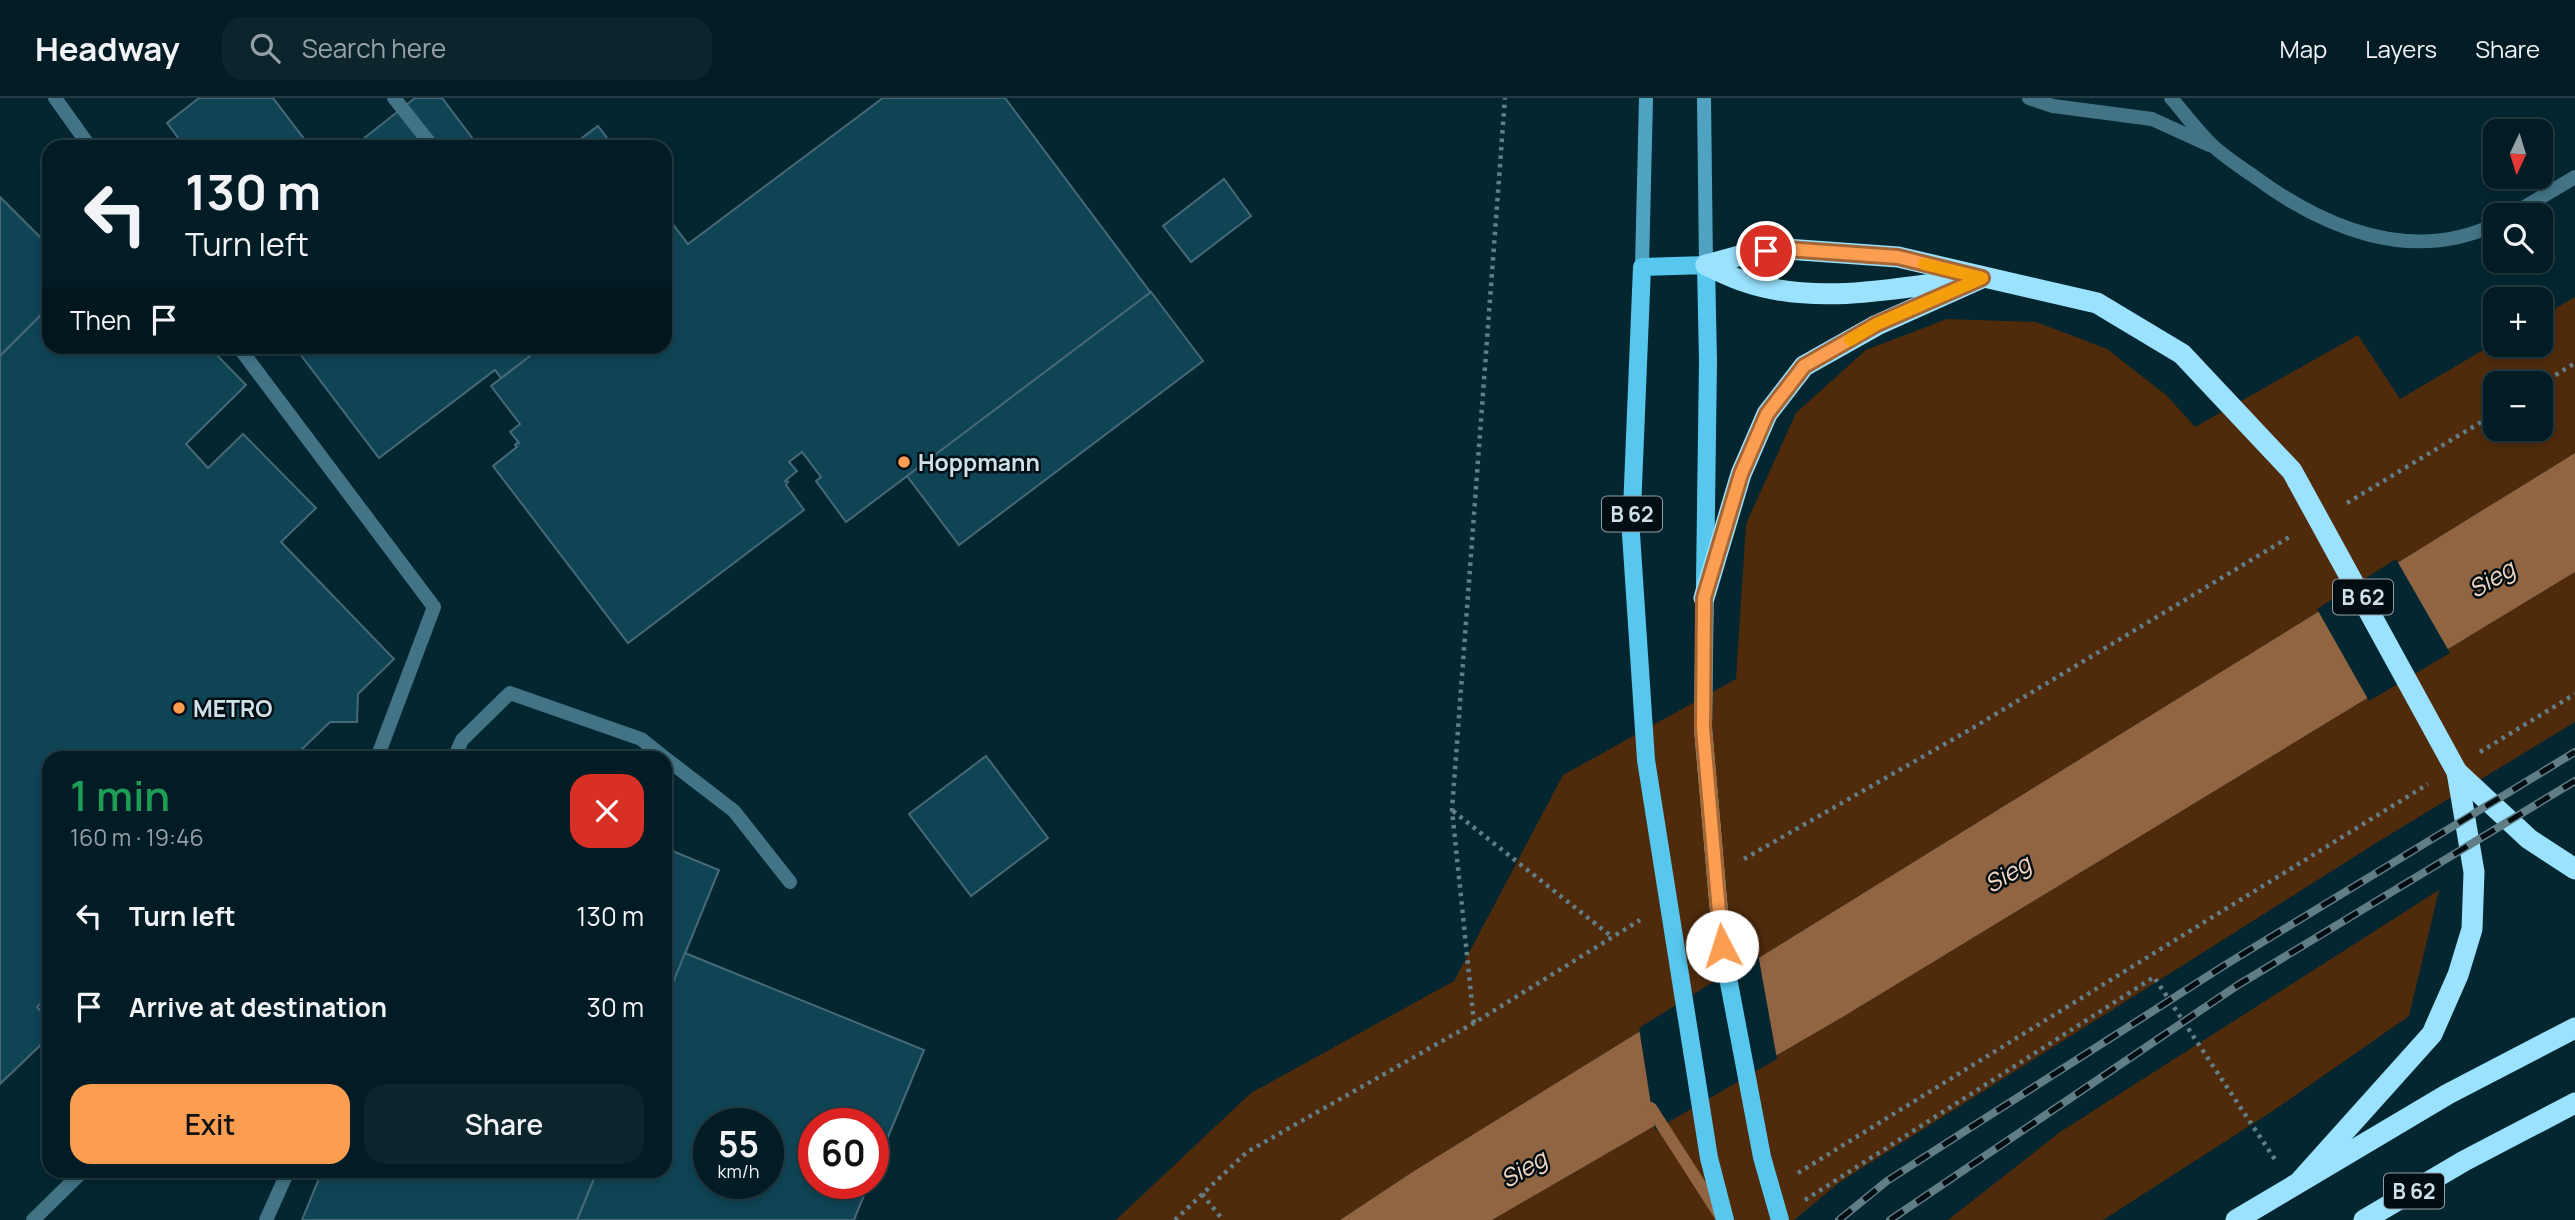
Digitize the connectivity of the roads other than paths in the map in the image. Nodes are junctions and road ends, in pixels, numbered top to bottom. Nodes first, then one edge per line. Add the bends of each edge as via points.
1 (55, 98) edge
2 (394, 98) edge
3 (1646, 98) edge
4 (1704, 98) edge
5 (2029, 98) edge
6 (2171, 98) edge
7 (85, 140) edge
8 (427, 140) edge
9 (2213, 147) junction
10 (2575, 177) edge
11 (2531, 203) edge
12 (2483, 228) edge
13 (1706, 265) junction
14 (1642, 267) junction
15 (1982, 278) junction
16 (244, 354) edge
17 (1704, 598) junction
18 (380, 751) edge
19 (457, 751) edge
20 (656, 751) edge
21 (672, 763) edge
22 (2463, 766) junction
23 (2575, 869) edge
24 (790, 882) dead end
25 (2575, 1028) edge
26 (2575, 1103) edge
27 (76, 1178) edge
28 (285, 1178) edge
29 (2301, 1180) junction
30 (33, 1220) edge
31 (267, 1220) edge
32 (1725, 1220) edge
33 (1780, 1220) edge
34 (2236, 1220) edge
35 (2364, 1220) edge

1 - 7 lane
2 - 8 lane
3 - 14 main road
4 - 13 main road
5 - 9 lane via 2053,106 2152,119
6 - 9 lane
9 - 12 lane via 2278,194 2347,230 2392,241 2444,240
10 - 11 lane
13 - 14 main road, B 62
13 - 15 highway, B 62 via 1786,249 1898,257
13 - 15 highway, B 62 via 1747,282 1798,293 1855,293
13 - 17 main road
14 - 32 main road, B 62 via 1631,534 1646,760 1709,1158
15 - 17 highway via 1877,324 1804,366 1767,414 1741,474
15 - 22 highway, B 62 via 2097,303 2182,354 2292,471
16 - 18 lane via 434,607
17 - 33 main road via 1703,728 1722,946 1762,1157
19 - 20 lane via 462,740 510,693 641,739
21 - 24 lane via 734,810
22 - 23 highway, B 62 via 2529,839
22 - 29 highway, B 62 via 2474,872 2472,929 2458,975 2432,1034
25 - 29 highway, B 62 via 2448,1094
26 - 35 highway, B 62
27 - 30 lane
28 - 31 lane
29 - 34 highway, B 62

